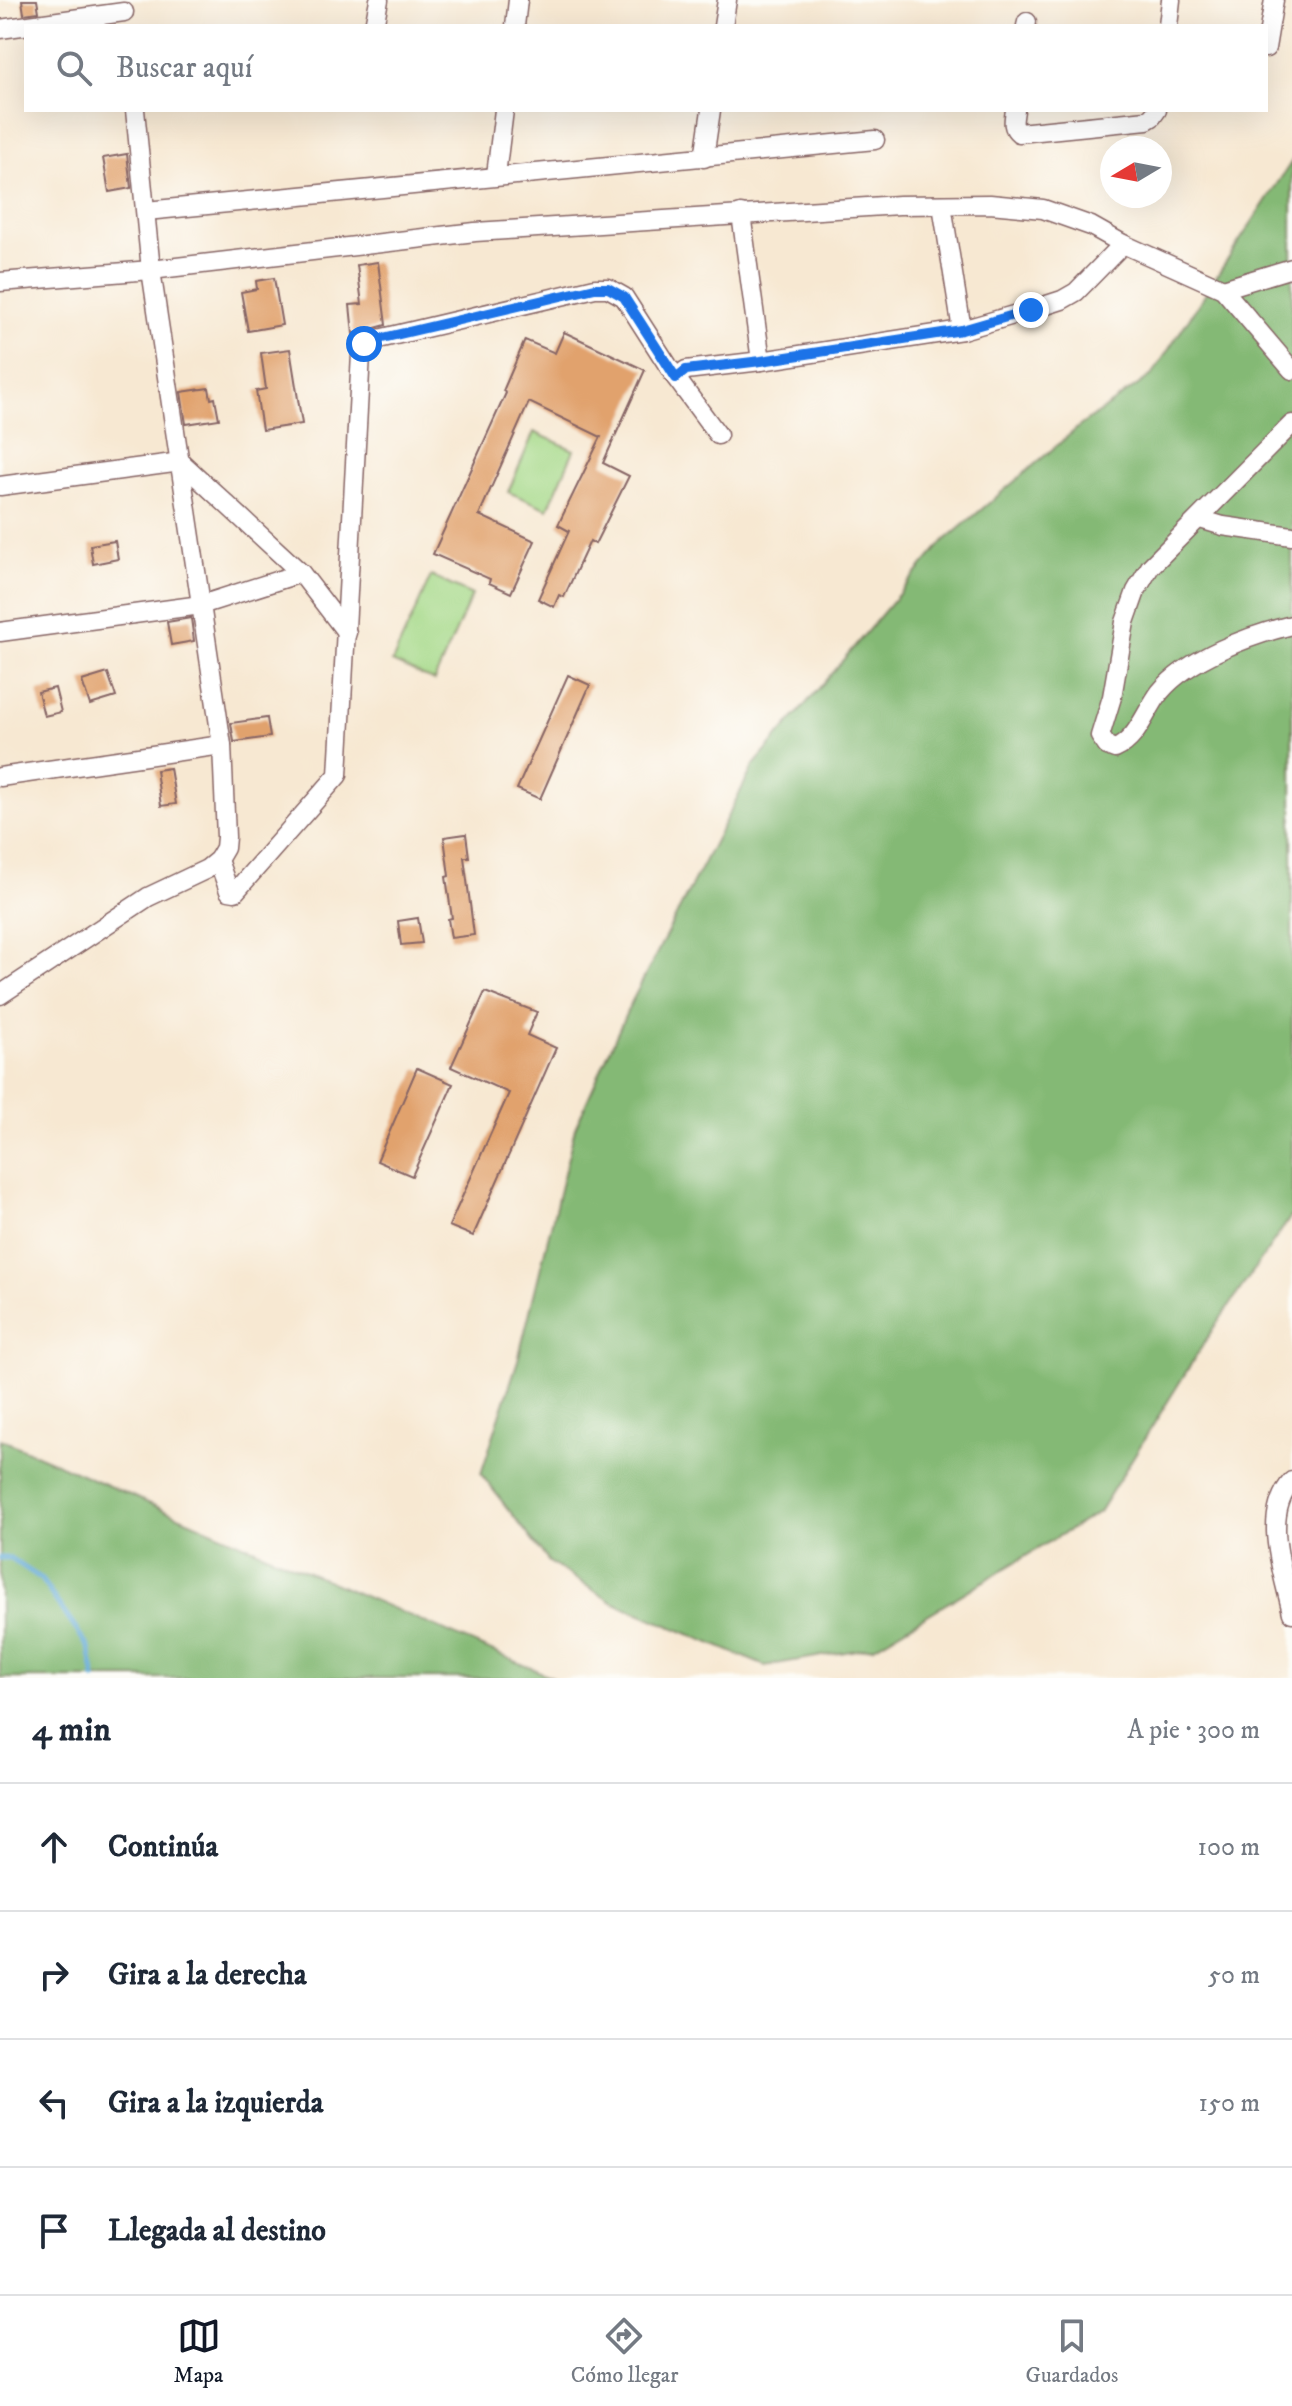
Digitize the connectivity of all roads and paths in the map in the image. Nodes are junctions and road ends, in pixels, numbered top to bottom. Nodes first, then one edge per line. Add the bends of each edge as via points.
1 (379, 0) edge
2 (518, 0) edge
3 (727, 0) edge
4 (1171, 0) edge
5 (1274, 0) edge
6 (124, 13) edge
7 (39, 24) edge
8 (374, 24) edge
9 (515, 24) edge
10 (723, 24) edge
11 (1168, 24) edge
12 (24, 26) edge
13 (0, 29) edge
14 (1268, 36) edge
15 (135, 112) edge
16 (504, 112) edge
17 (711, 112) edge
18 (1015, 112) edge
19 (1156, 112) edge
20 (875, 140) dead end
21 (704, 158) junction
22 (496, 175) junction
23 (942, 205) junction
24 (146, 211) junction
25 (741, 214) junction
26 (1123, 244) junction
27 (1292, 268) edge
28 (151, 270) junction
29 (0, 282) edge
30 (1223, 289) junction
31 (962, 330) junction
32 (761, 361) junction
33 (1292, 370) edge
34 (676, 378) junction
35 (1290, 428) edge
36 (718, 435) dead end
37 (181, 462) junction
38 (0, 486) edge
39 (1200, 519) junction
40 (1292, 536) edge
41 (301, 573) junction
42 (201, 605) junction
43 (1292, 625) edge
44 (0, 632) edge
45 (347, 633) junction
46 (222, 745) junction
47 (0, 777) edge
48 (218, 860) junction
49 (0, 995) edge
50 (1292, 1481) edge
51 (1292, 1613) edge

1 - 8 street
2 - 9 street
3 - 10 street
4 - 11 street
5 - 14 street
6 - 7 street
12 - 13 street
15 - 24 street
16 - 22 street
17 - 21 street
18 - 19 street via 1019,133 1147,120
20 - 21 street
21 - 22 street
22 - 24 street
23 - 25 street
23 - 26 street via 1043,209
23 - 31 street
24 - 28 street
25 - 28 street via 475,232
25 - 32 street
26 - 30 street
26 - 31 street via 1062,300
27 - 30 street
28 - 29 street
28 - 37 street
30 - 33 street
31 - 32 street
32 - 34 street via 686,370
34 - 36 street
34 - 45 street via 624,297 608,288 364,344
35 - 39 street
37 - 38 street
37 - 41 street
37 - 42 street
39 - 40 street
39 - 43 street via 1150,567 1136,591 1102,723 1100,736 1107,746 1115,749 1129,742 1162,690 1183,672 1235,643
41 - 42 street
41 - 45 street
42 - 44 street
42 - 46 street
45 - 48 street via 338,775 235,892 229,891
46 - 47 street
46 - 48 street via 226,837
48 - 49 street via 148,897
50 - 51 street via 1282,1492 1275,1515

